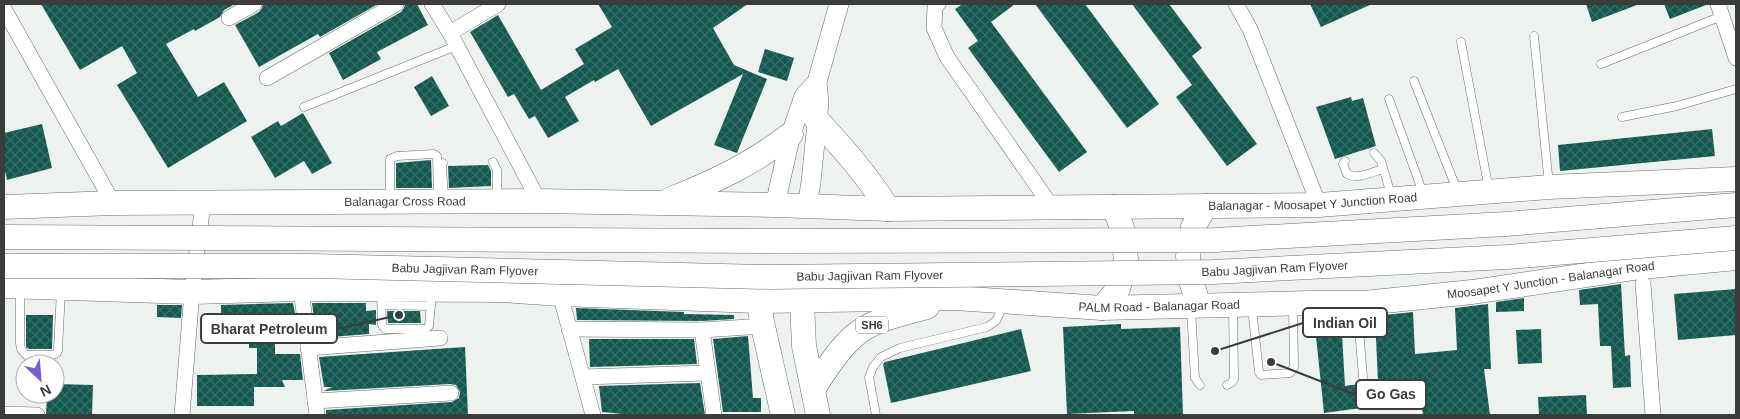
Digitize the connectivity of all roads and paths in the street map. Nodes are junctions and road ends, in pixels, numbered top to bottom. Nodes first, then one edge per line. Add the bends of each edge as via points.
1 (254, 4) edge
2 (396, 4) edge
3 (432, 4) edge
4 (498, 4) edge
5 (839, 4) edge
6 (938, 4) edge
7 (1236, 4) edge
8 (4, 9) edge
9 (1720, 10) edge
10 (230, 18) dead end
11 (1534, 36) dead end
12 (453, 39) junction
13 (1461, 42) dead end
14 (1736, 58) edge
15 (1601, 64) dead end
16 (267, 78) dead end
17 (1414, 81) dead end
18 (816, 82) junction
19 (1736, 90) edge
20 (1388, 99) dead end
21 (304, 106) dead end
22 (1622, 117) dead end
23 (816, 119) junction
24 (792, 134) junction
25 (1374, 153) dead end
26 (1345, 161) dead end
27 (493, 162) dead end
28 (443, 163) dead end
29 (1383, 169) junction
30 (1736, 179) edge
31 (1549, 187) junction
32 (1490, 192) junction
33 (1459, 195) junction
34 (1425, 197) junction
35 (1392, 200) junction
36 (497, 201) junction
37 (539, 201) junction
38 (390, 202) junction
39 (441, 202) junction
40 (114, 203) junction
41 (203, 203) junction
42 (662, 203) junction
43 (775, 205) junction
44 (1319, 205) junction
45 (1736, 205) edge
46 (806, 206) junction
47 (1206, 206) junction
48 (4, 207) edge
49 (1052, 207) junction
50 (1114, 207) junction
51 (888, 209) junction
52 (4, 237) edge
53 (1736, 238) edge
54 (1736, 258) edge
55 (4, 266) edge
56 (1642, 276) junction
57 (12, 286) edge
58 (61, 288) junction
59 (301, 288) junction
60 (192, 292) junction
61 (560, 294) junction
62 (381, 297) junction
63 (431, 298) junction
64 (955, 298) junction
65 (759, 302) junction
66 (802, 302) junction
67 (1006, 302) junction
68 (1292, 303) junction
69 (1360, 303) junction
70 (1242, 304) junction
71 (1195, 306) junction
72 (1102, 308) junction
73 (762, 326) junction
74 (569, 329) junction
75 (702, 330) junction
76 (440, 338) dead end
77 (308, 348) junction
78 (708, 373) junction
79 (583, 377) junction
80 (1363, 377) dead end
81 (1200, 385) dead end
82 (1227, 385) dead end
83 (814, 389) junction
84 (451, 393) dead end
85 (316, 408) edge
86 (4, 414) edge
87 (37, 415) edge
88 (182, 415) edge
89 (593, 415) edge
90 (714, 415) edge
91 (783, 415) edge
92 (818, 415) edge
93 (876, 415) edge
94 (1653, 415) edge

1 - 10 street
2 - 16 street
3 - 12 street
4 - 12 street
5 - 18 street
6 - 49 street via 934,28 947,56
7 - 44 street via 1250,29
8 - 40 street
9 - 14 street
9 - 15 lane
11 - 31 lane
12 - 21 lane
12 - 37 street
13 - 32 lane
17 - 33 lane
18 - 23 street via 819,103
18 - 24 street via 804,96
19 - 22 lane
20 - 34 lane
23 - 46 street
23 - 51 main road via 850,157
24 - 42 main road via 719,180
24 - 43 street
25 - 29 lane via 1381,160
26 - 29 lane via 1343,164 1351,176
27 - 36 lane via 497,170
28 - 39 lane
29 - 35 lane
30 - 31 main road, Balanagar - Moosapet Y Junction Road
31 - 32 main road, Balanagar - Moosapet Y Junction Road
32 - 33 main road, Balanagar - Moosapet Y Junction Road
33 - 34 main road, Balanagar - Moosapet Y Junction Road
34 - 35 main road, Balanagar - Moosapet Y Junction Road
35 - 44 main road, Balanagar - Moosapet Y Junction Road
36 - 37 main road, Balanagar Cross Road
36 - 39 main road, Balanagar Cross Road
37 - 42 main road, Balanagar Cross Road
38 - 39 main road, Balanagar Cross Road
38 - 39 lane via 390,159 434,154 437,156
38 - 41 main road, Balanagar Cross Road
40 - 41 main road, Balanagar Cross Road
40 - 48 main road, Balanagar Cross Road
41 - 60 street
42 - 43 main road, Balanagar Cross Road
43 - 46 main road, Balanagar Cross Road
44 - 47 main road, Balanagar - Moosapet Y Junction Road
45 - 52 main road, bridge via 1506,224 1215,240
46 - 51 main road
47 - 50 main road, Balanagar - Moosapet Y Junction Road
47 - 71 main road via 1193,227 1188,256
49 - 50 main road, Balanagar - Moosapet Y Junction Road
49 - 51 main road, Balanagar - Moosapet Y Junction Road
50 - 72 main road via 1122,228 1126,259 1118,289
53 - 55 main road, Babu Jagjivan Ram Flyover, bridge via 1507,257 1213,272 769,277 312,266
54 - 56 main road, Moosapet Y Junction - Balanagar Road
56 - 69 main road, Moosapet Y Junction - Balanagar Road
56 - 94 street
57 - 58 main road
57 - 58 lane via 21,349 26,355 57,353
58 - 60 main road
59 - 60 main road
59 - 62 main road
59 - 77 street
60 - 88 street
61 - 63 main road via 502,290
61 - 65 main road, PALM Road - Balanagar Road
61 - 74 street
62 - 63 main road
62 - 63 lane via 382,325 386,329 426,329
64 - 66 main road, PALM Road - Balanagar Road
64 - 67 main road, PALM Road - Balanagar Road
64 - 83 main road, SH6 via 896,316 854,336
65 - 66 main road, PALM Road - Balanagar Road
65 - 73 main road
66 - 83 main road via 804,346
67 - 72 main road, PALM Road - Balanagar Road
67 - 93 lane via 996,321 987,327 900,348 881,357 869,377
68 - 69 main road, PALM Road - Balanagar Road
68 - 70 main road, PALM Road - Balanagar Road
68 - 70 lane via 1294,367 1290,373 1261,374
69 - 80 lane
70 - 71 main road, PALM Road - Balanagar Road
70 - 82 lane via 1234,379
71 - 72 main road, PALM Road - Balanagar Road
71 - 81 lane via 1195,378
73 - 75 street
73 - 91 main road
74 - 75 street
74 - 79 street
75 - 78 street
76 - 77 street
77 - 85 street
78 - 79 street
78 - 90 street
79 - 89 street
83 - 92 main road
84 - 85 street
86 - 87 street

